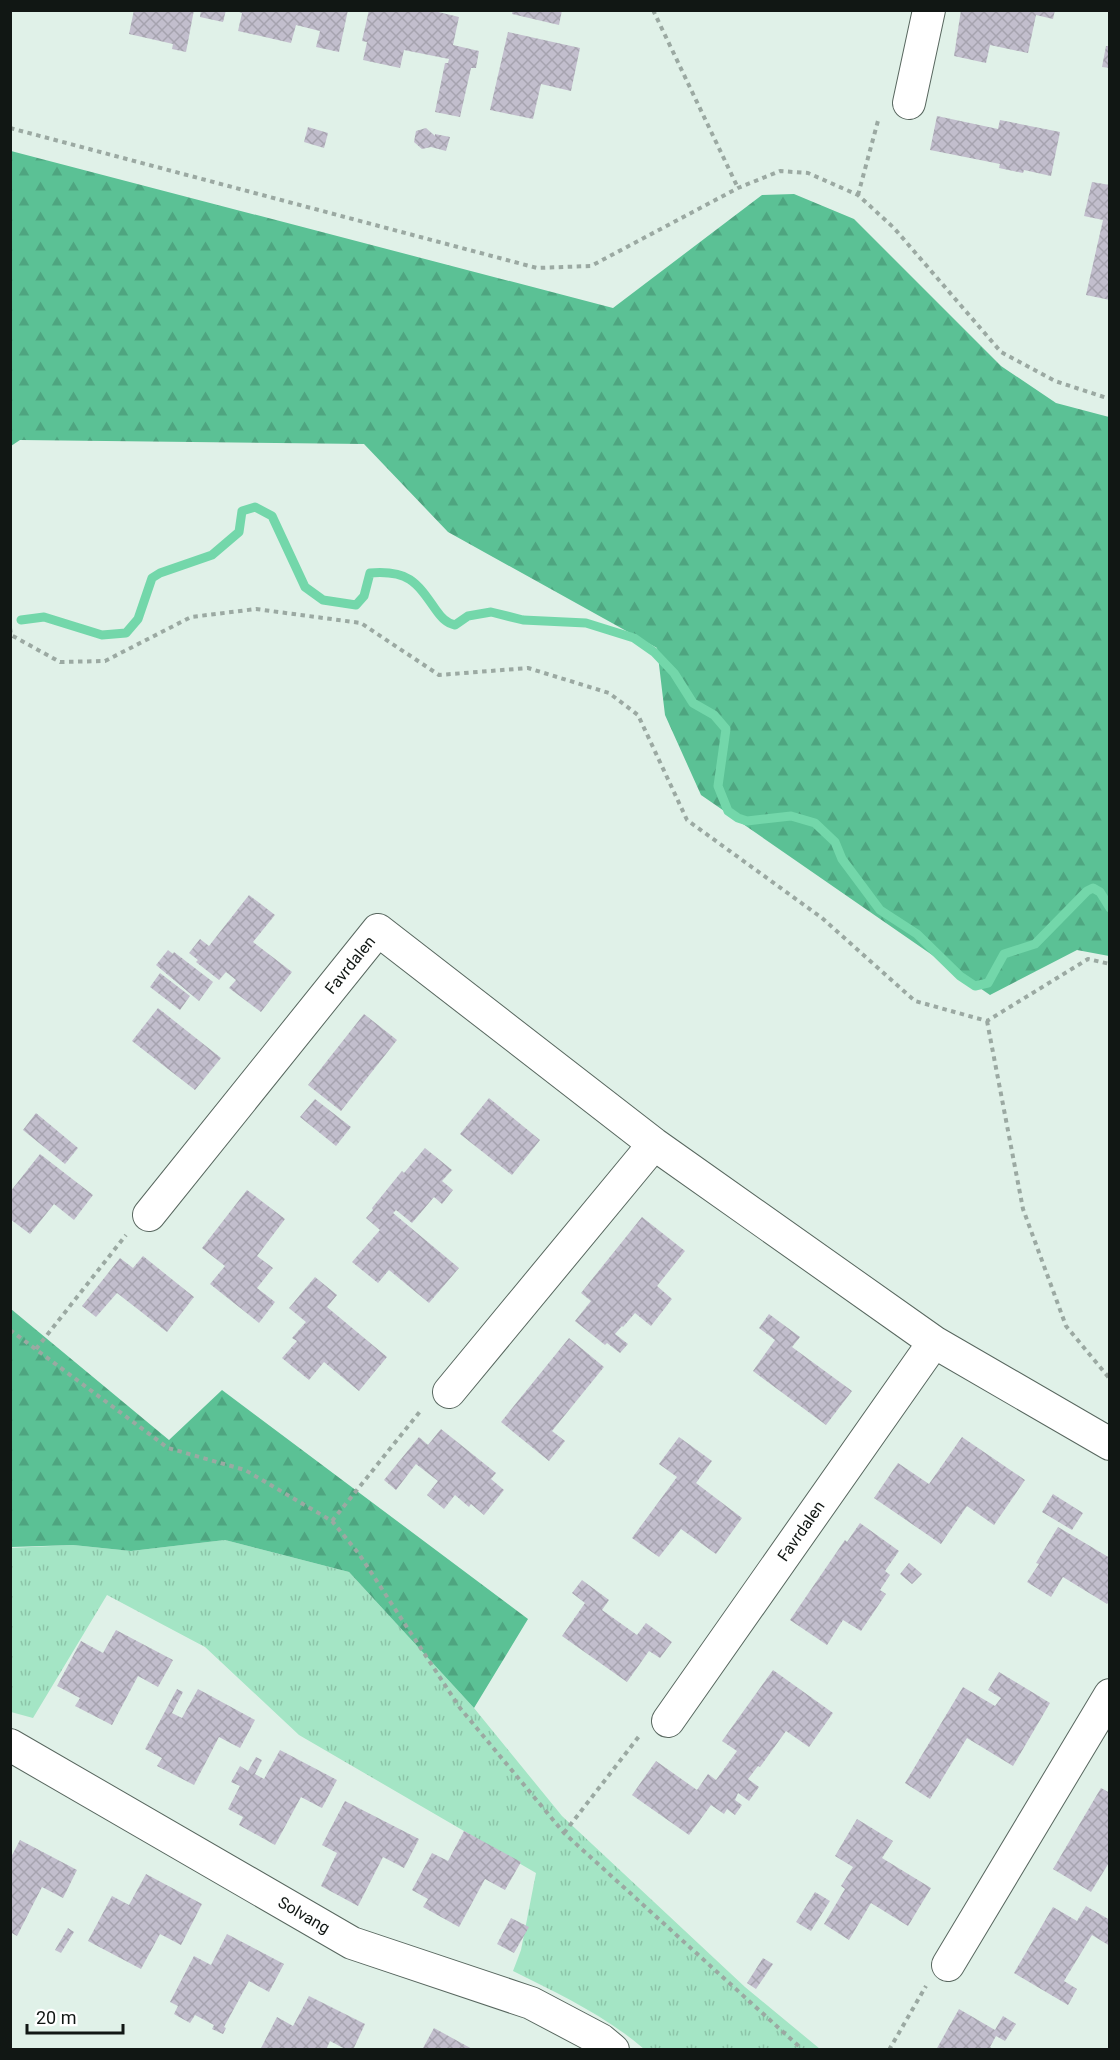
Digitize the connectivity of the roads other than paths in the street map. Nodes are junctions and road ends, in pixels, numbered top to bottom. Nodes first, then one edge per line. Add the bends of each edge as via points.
1 (929, 10) edge
2 (909, 103) road end
3 (654, 1144) junction
4 (149, 1215) road end
5 (934, 1342) junction
6 (449, 1392) road end
7 (1110, 1444) edge
8 (1110, 1695) edge
9 (668, 1721) road end
10 (10, 1745) edge
11 (948, 1965) road end
12 (613, 2049) edge

1 - 2 street
3 - 4 street, Favrdalen via 378,930
3 - 5 street, Favrdalen
3 - 6 street
5 - 7 street, Favrdalen
5 - 9 street, Favrdalen
8 - 11 street
10 - 12 street, Solvang via 352,1943 531,2003

